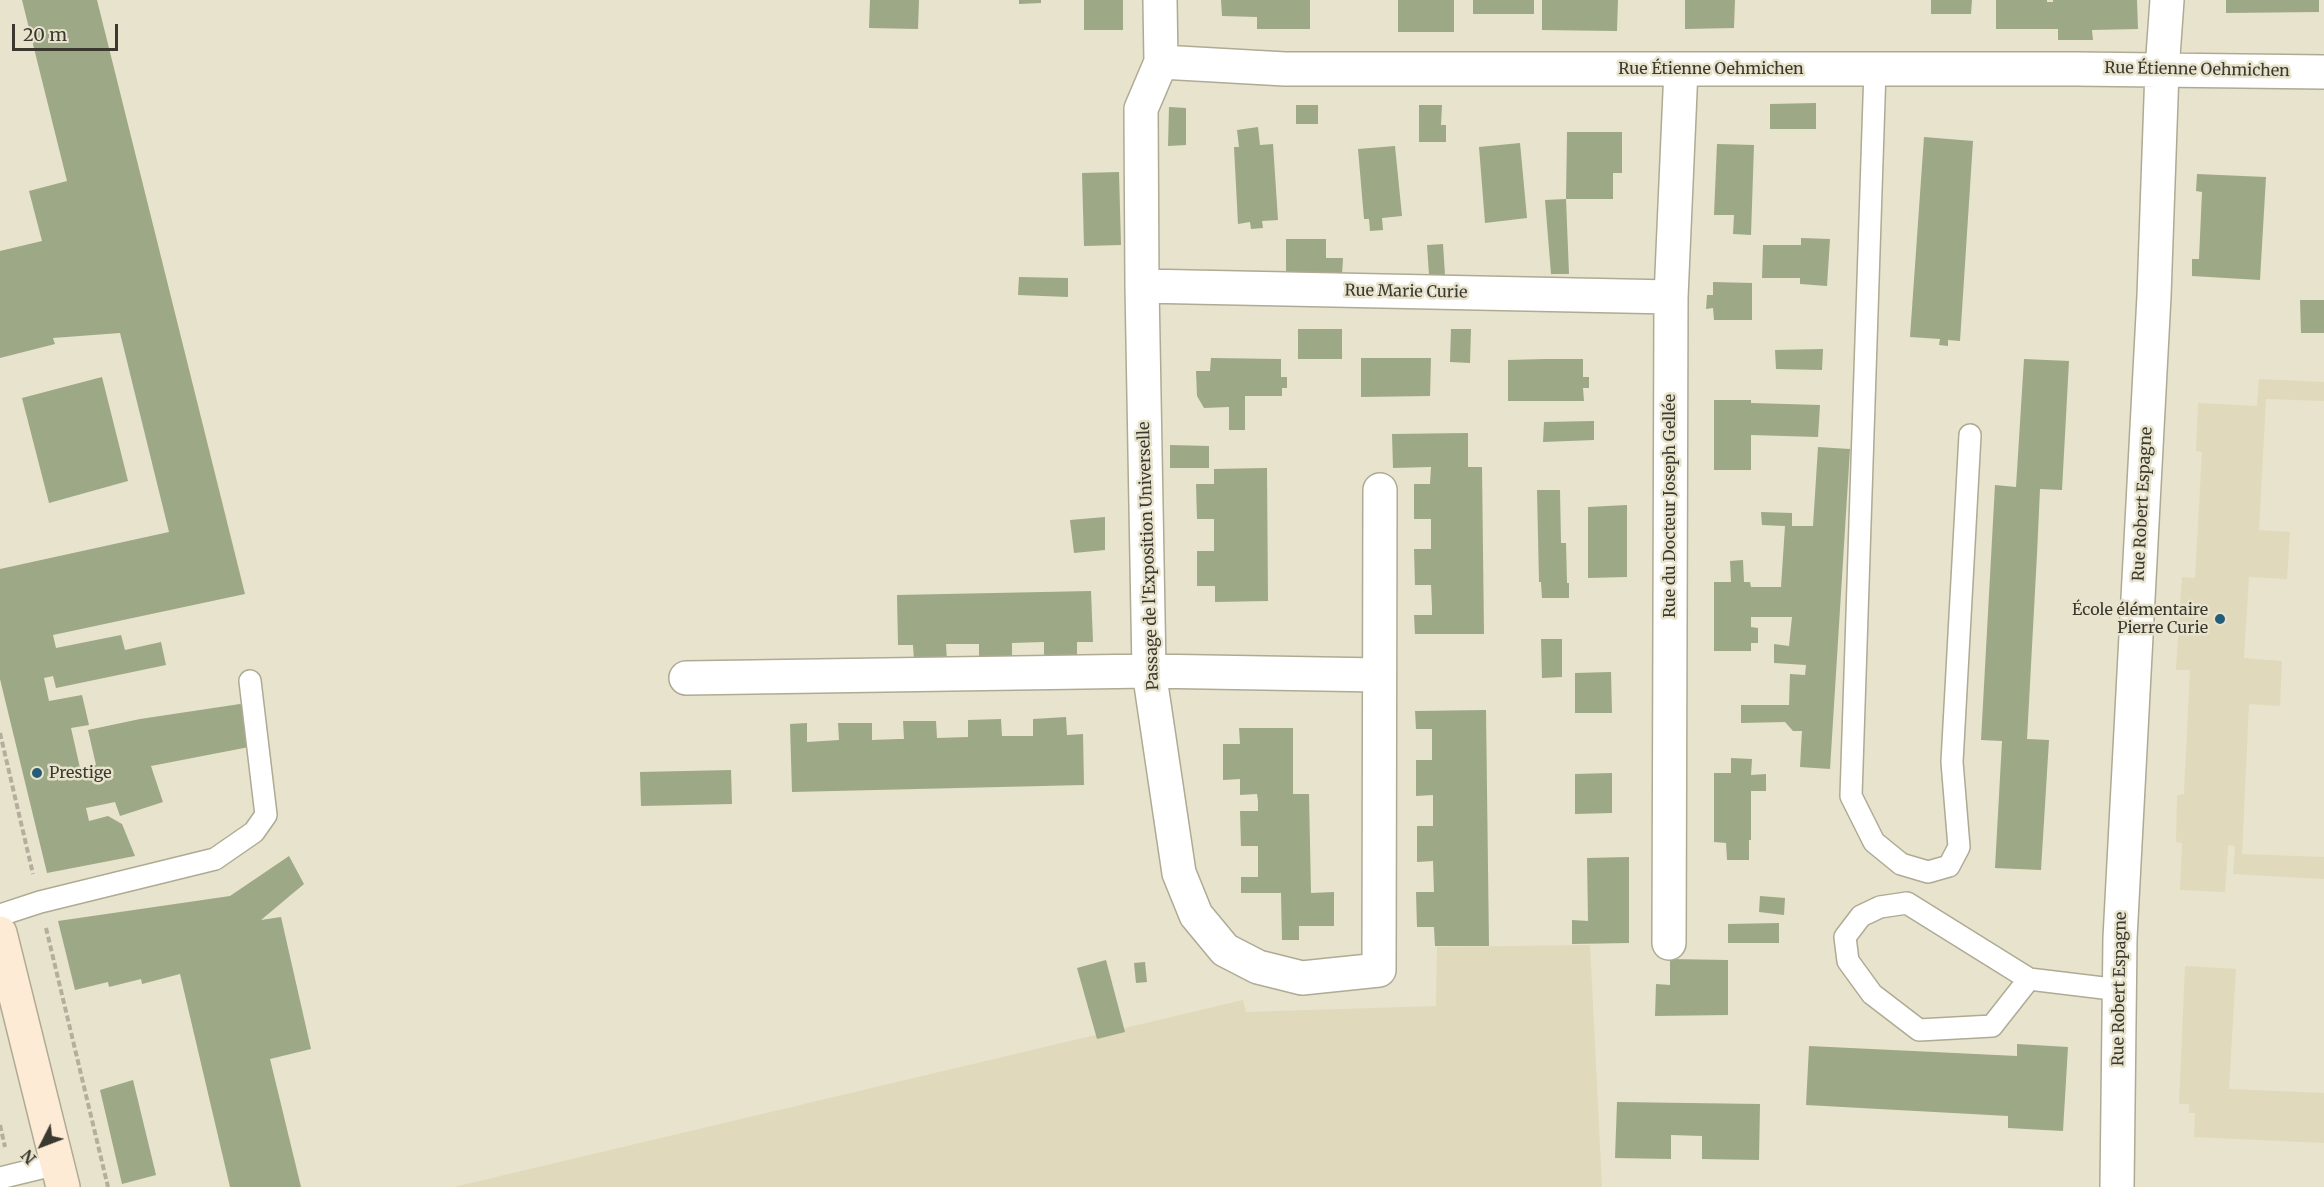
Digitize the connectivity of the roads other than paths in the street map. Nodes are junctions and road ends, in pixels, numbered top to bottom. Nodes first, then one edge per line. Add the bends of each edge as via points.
1 (1160, 0) edge
2 (2167, 0) edge
3 (1161, 63) junction
4 (1681, 69) junction
5 (1875, 69) junction
6 (2162, 70) junction
7 (2324, 72) edge
8 (1142, 286) junction
9 (1671, 297) junction
10 (1970, 435) dead end
11 (1380, 490) dead end
12 (1149, 671) junction
13 (1379, 675) junction
14 (686, 678) dead end
15 (250, 681) dead end
16 (0, 915) edge
17 (0, 933) edge
18 (1668, 943) dead end
19 (2029, 979) junction
20 (2120, 990) junction
21 (60, 1175) edge
22 (0, 1178) edge
23 (2117, 1187) edge

1 - 3 street
2 - 6 street, Rue Robert Espagne
3 - 4 street, Rue Étienne Oehmichen via 1285,69
3 - 8 street, Passage de l'Exposition Universelle via 1141,109
4 - 5 street, Rue Étienne Oehmichen
4 - 9 street, Rue du Docteur Joseph Gellée
5 - 6 street, Rue Étienne Oehmichen
5 - 10 lane via 1851,796 1874,842 1901,864 1928,872 1949,866 1959,847 1952,762
6 - 7 street, Rue Étienne Oehmichen
6 - 20 street, Rue Robert Espagne
8 - 9 street, Rue Marie Curie
8 - 12 street, Passage de l'Exposition Universelle
9 - 18 street, Rue du Docteur Joseph Gellée
11 - 13 street
12 - 13 street
12 - 13 street, Passage de l'Exposition Universelle via 1179,873 1196,915 1225,950 1257,967 1302,978 1379,970
12 - 14 street
15 - 16 lane via 266,815 254,832 215,859
17 - 21 main road
19 - 19 lane via 1992,1026 1919,1030 1872,994 1848,961 1845,937 1861,916 1880,907 1907,903
19 - 20 lane
20 - 23 street, Rue Robert Espagne
21 - 22 lane

